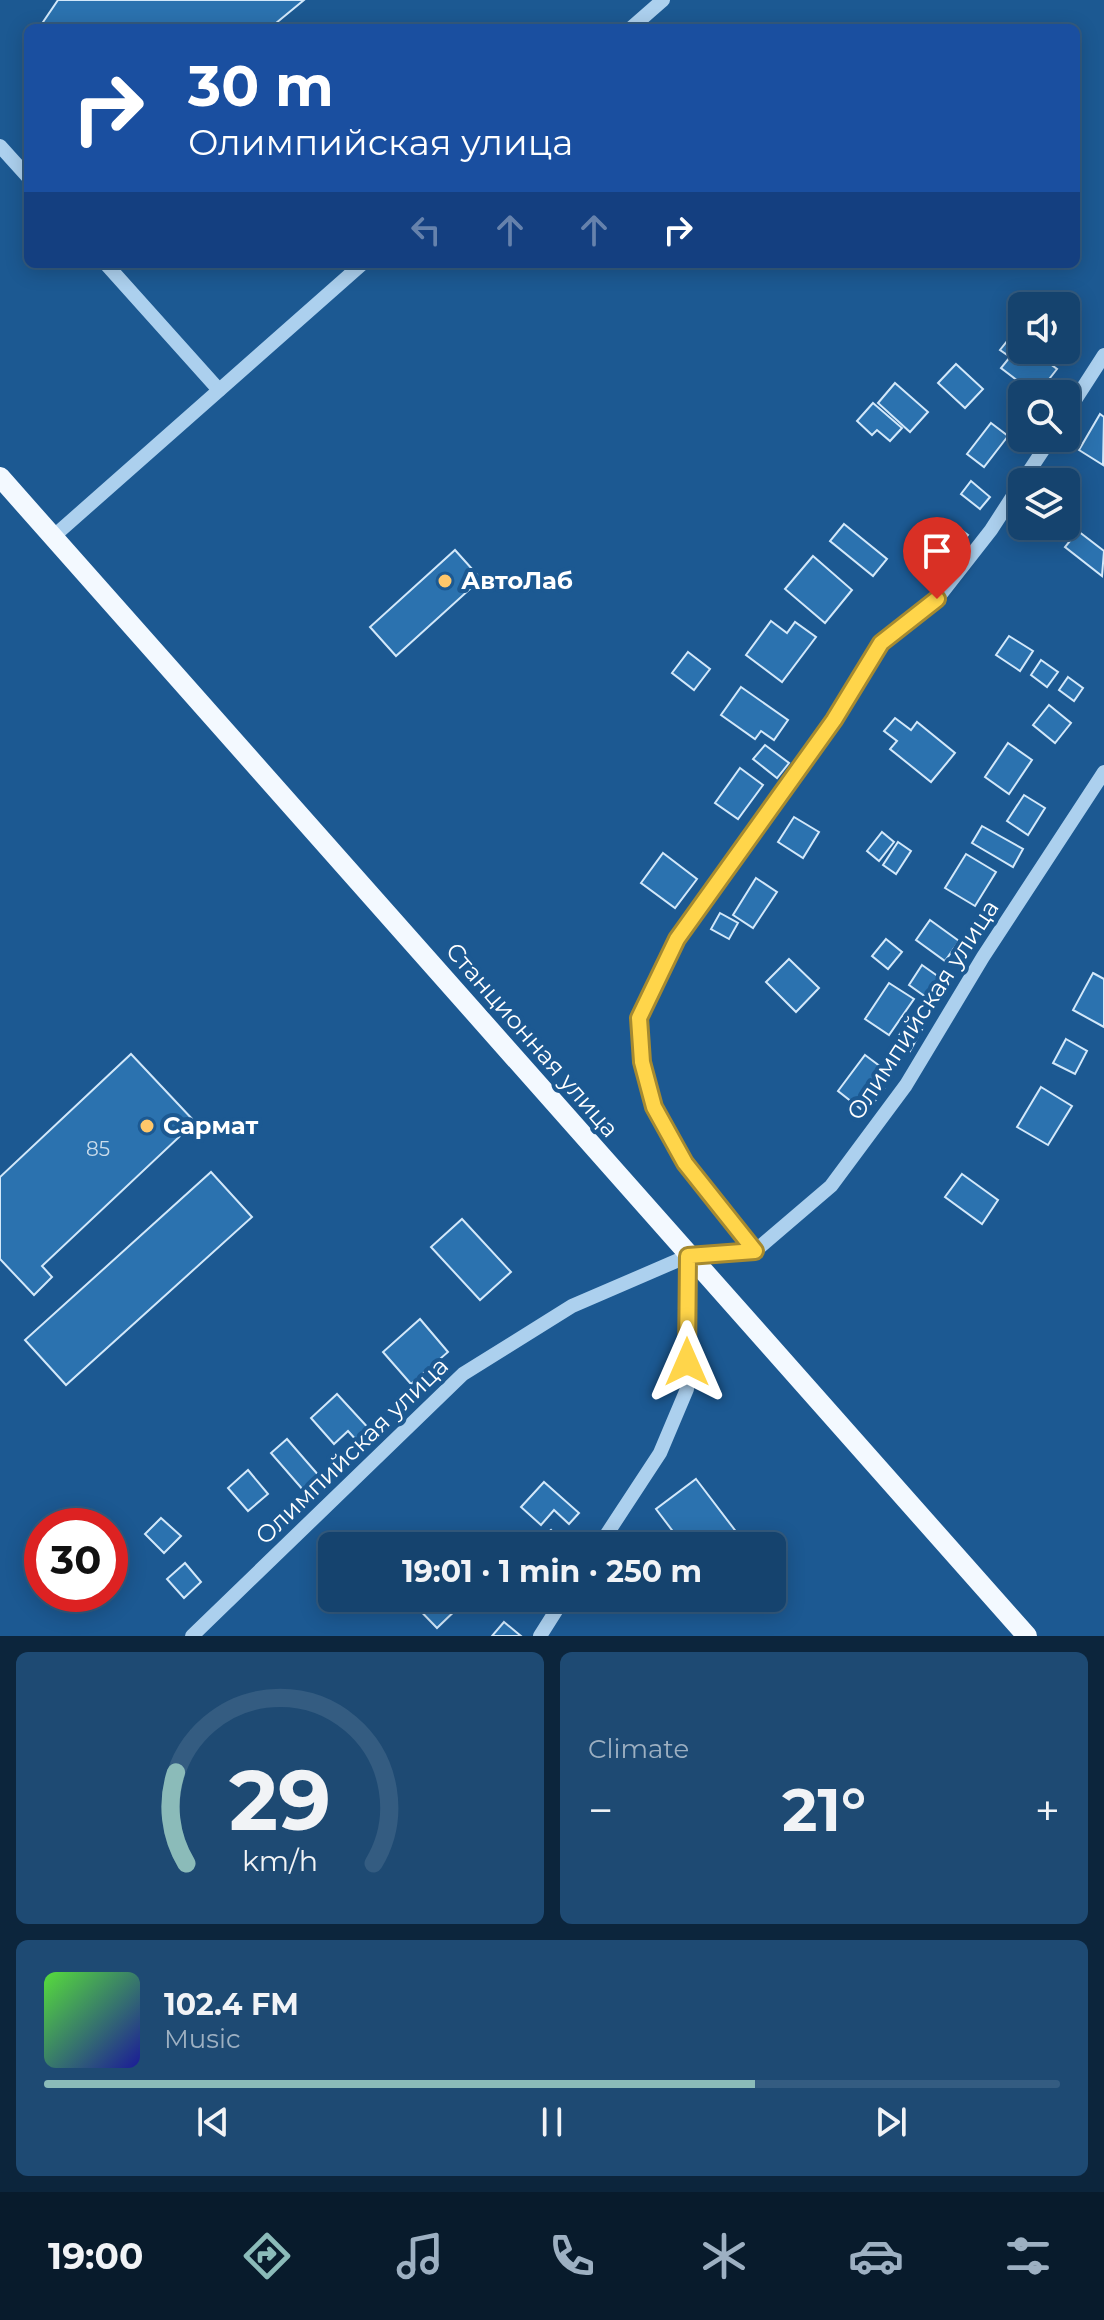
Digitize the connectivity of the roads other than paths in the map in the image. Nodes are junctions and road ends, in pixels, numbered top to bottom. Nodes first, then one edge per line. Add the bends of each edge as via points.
1 (663, 0) edge
2 (636, 24) edge
3 (0, 146) edge
4 (24, 173) edge
5 (110, 268) edge
6 (357, 268) edge
7 (1104, 355) edge
8 (219, 390) junction
9 (1080, 392) edge
10 (0, 477) edge
11 (1008, 504) edge
12 (54, 536) junction
13 (1104, 772) edge
14 (755, 1251) junction
15 (688, 1256) junction
16 (608, 1532) edge
17 (555, 1612) edge
18 (192, 1636) edge
19 (540, 1636) edge
20 (1027, 1636) edge

1 - 2 street
3 - 4 street
5 - 8 street
6 - 8 street
7 - 9 street
8 - 12 street
10 - 12 main road, Станционная улица
11 - 14 street via 937,599 881,643 834,720 677,939 639,1018 642,1062 654,1107 685,1163
12 - 15 main road, Станционная улица
13 - 14 street, Олимпийская улица via 906,1085 831,1186
14 - 15 street, Олимпийская улица
15 - 16 street via 687,1389 660,1453
15 - 18 street, Олимпийская улица via 572,1306 463,1374
15 - 20 main road, Станционная улица
17 - 19 street

